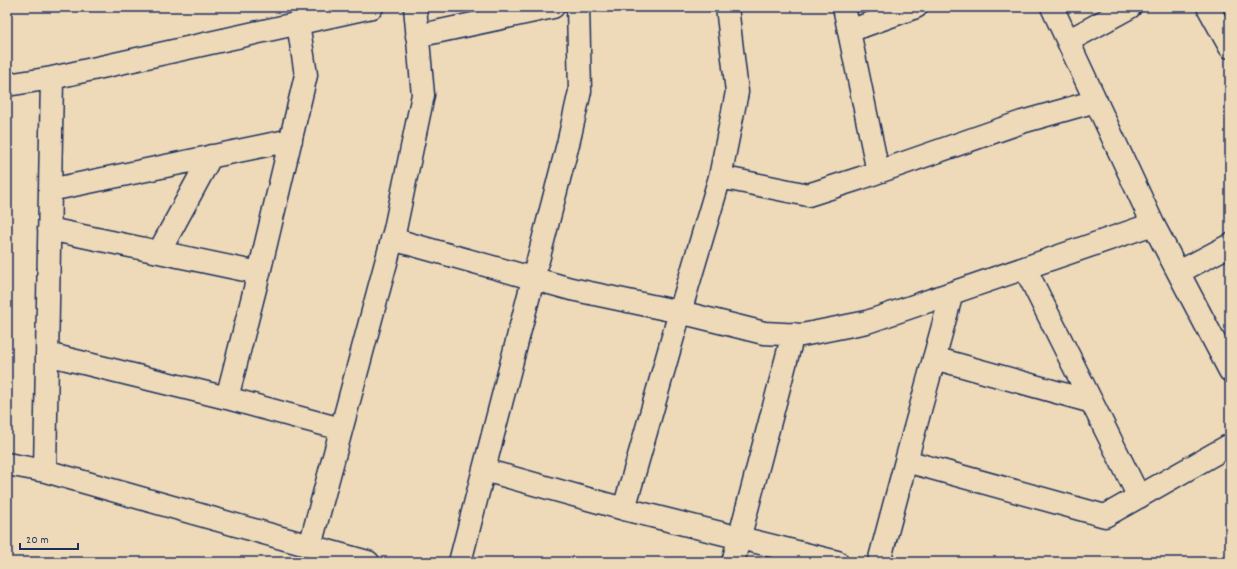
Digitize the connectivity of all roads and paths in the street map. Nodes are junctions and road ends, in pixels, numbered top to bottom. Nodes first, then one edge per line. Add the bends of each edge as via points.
1 (372, 7) edge
2 (414, 7) edge
3 (553, 7) edge
4 (578, 7) edge
5 (727, 7) edge
6 (844, 7) edge
7 (916, 7) edge
8 (1052, 7) edge
9 (1130, 7) edge
10 (1208, 7) edge
11 (298, 23) junction
12 (849, 31) junction
13 (417, 36) junction
14 (1068, 41) junction
15 (1230, 47) edge
16 (52, 78) junction
17 (7, 85) edge
18 (1096, 101) junction
19 (291, 140) junction
20 (211, 156) junction
21 (878, 172) junction
22 (720, 177) junction
23 (50, 190) junction
24 (1153, 224) junction
25 (49, 229) junction
26 (392, 239) junction
27 (1230, 245) edge
28 (159, 252) junction
29 (1025, 268) junction
30 (1179, 272) junction
31 (259, 273) junction
32 (534, 279) junction
33 (952, 293) junction
34 (680, 312) junction
35 (793, 334) junction
36 (47, 354) junction
37 (934, 358) junction
38 (1230, 371) edge
39 (227, 398) junction
40 (1092, 402) junction
41 (341, 429) junction
42 (1230, 446) edge
43 (906, 461) junction
44 (7, 464) edge
45 (484, 470) junction
46 (45, 471) junction
47 (1139, 497) junction
48 (624, 509) junction
49 (739, 537) junction
50 (310, 546) junction
51 (368, 562) edge
52 (460, 562) edge
53 (733, 562) edge
54 (837, 562) edge
55 (879, 562) edge

1 - 11 street
2 - 13 street
3 - 13 street
4 - 32 street via 580,92
5 - 22 street via 737,92
6 - 12 street
7 - 12 street
8 - 14 street
9 - 14 street
10 - 15 street
11 - 16 street
11 - 19 street via 306,75
12 - 21 street
13 - 26 street via 423,95
14 - 18 street
16 - 17 street
16 - 23 street
18 - 21 street via 1022,122
18 - 24 street
19 - 20 street
19 - 31 street
20 - 23 street
20 - 28 street
21 - 22 street via 808,195
22 - 34 street
23 - 25 street
24 - 29 street
24 - 30 street
25 - 28 street
25 - 36 street
26 - 32 street
26 - 41 street
27 - 30 street
28 - 31 street
29 - 33 street
29 - 40 street
30 - 38 street
31 - 39 street
32 - 34 street
32 - 45 street
33 - 35 street via 867,322 802,335
33 - 37 street
34 - 35 street via 764,333
34 - 48 street
35 - 49 street
36 - 39 street
36 - 46 street
37 - 40 street
37 - 43 street
39 - 41 street
40 - 47 street
41 - 50 street
42 - 47 street
43 - 47 street via 1105,516
43 - 55 street
44 - 46 street
45 - 48 street
45 - 52 street
46 - 50 street
48 - 49 street
49 - 53 street
49 - 54 street
50 - 51 street

